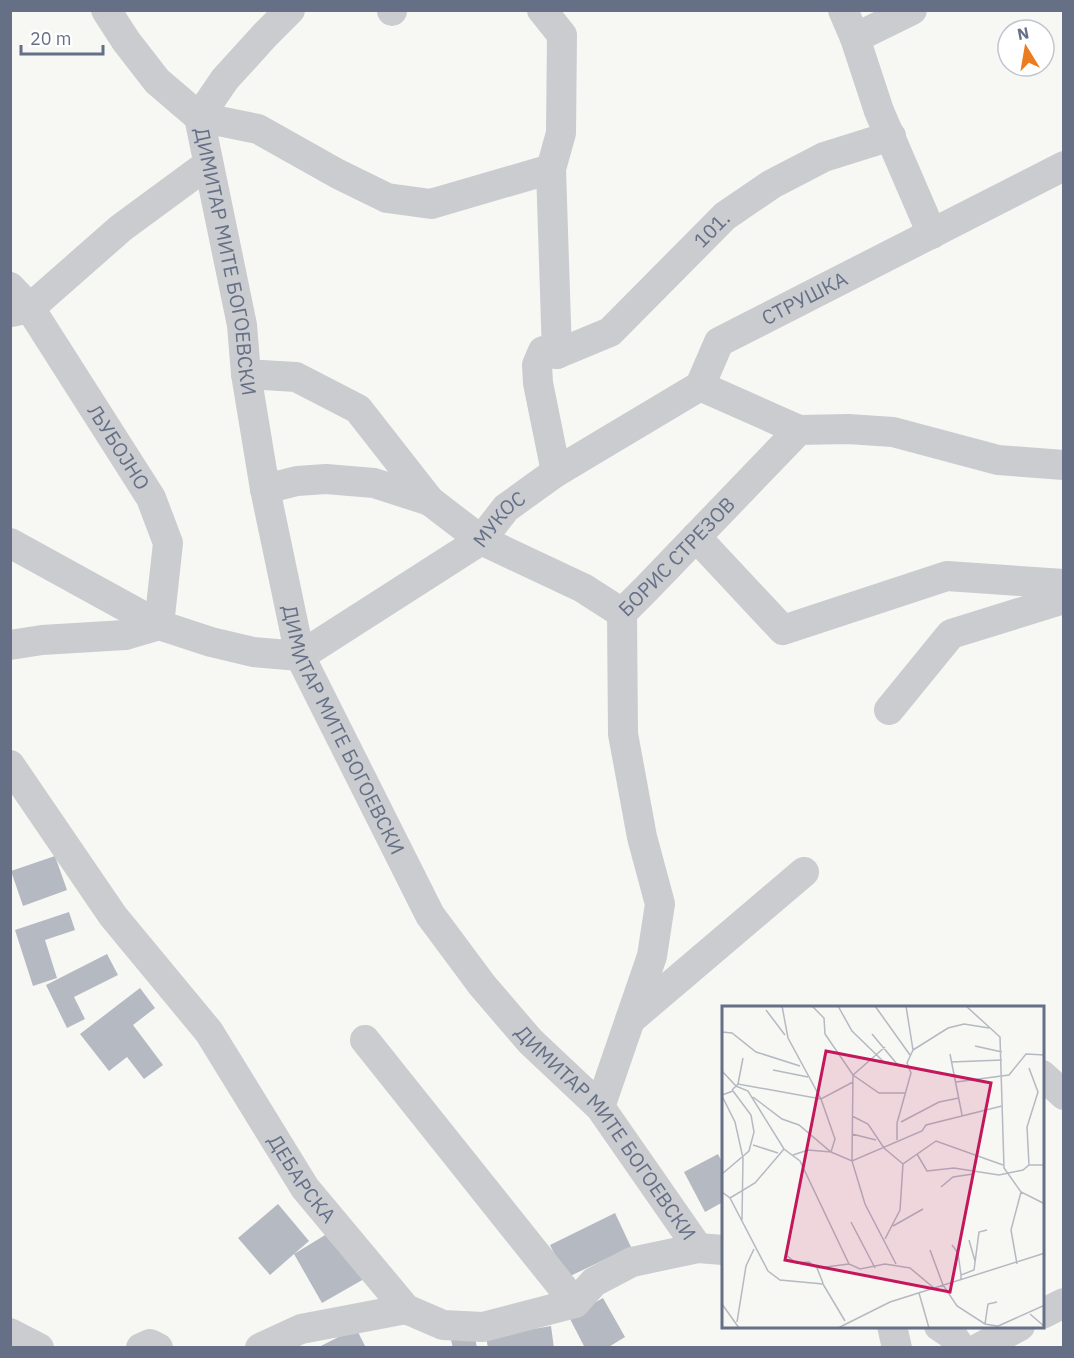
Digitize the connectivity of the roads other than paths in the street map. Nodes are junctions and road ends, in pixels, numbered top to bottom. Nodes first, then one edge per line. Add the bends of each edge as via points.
1 (106, 10) edge
2 (290, 10) edge
3 (542, 10) edge
4 (843, 10) edge
5 (912, 10) edge
6 (855, 38) junction
7 (199, 117) junction
8 (891, 136) junction
9 (208, 164) junction
10 (1064, 166) edge
11 (550, 169) junction
12 (932, 234) junction
13 (17, 303) edge
14 (557, 354) junction
15 (246, 374) junction
16 (700, 386) junction
17 (799, 430) junction
18 (1064, 465) edge
19 (556, 472) junction
20 (265, 489) junction
21 (430, 501) junction
22 (696, 537) junction
23 (481, 540) junction
24 (10, 543) edge
25 (1064, 584) edge
26 (1064, 599) edge
27 (622, 613) junction
28 (159, 626) junction
29 (10, 645) edge
30 (300, 656) junction
31 (890, 710) dead end
32 (10, 765) edge
33 (804, 872) dead end
34 (630, 1020) junction
35 (365, 1040) dead end
36 (1044, 1077) edge
37 (1064, 1095) edge
38 (600, 1107) junction
39 (711, 1249) edge
40 (576, 1303) junction
41 (1064, 1303) edge
42 (406, 1309) junction
43 (1044, 1313) edge
44 (892, 1328) edge
45 (942, 1328) edge
46 (1017, 1328) edge
47 (1020, 1328) edge
48 (10, 1333) edge
49 (39, 1347) edge
50 (141, 1347) edge
51 (158, 1347) edge
52 (260, 1347) edge
53 (897, 1347) edge
54 (961, 1347) edge
55 (980, 1347) edge
56 (1037, 1347) edge

1 - 7 street via 157,81
2 - 7 street via 225,79
3 - 11 street via 562,35 561,134
4 - 6 street
5 - 6 street
6 - 8 street
7 - 9 street, ДИМИТАР МИТЕ БОГОЕВСКИ
7 - 11 street via 258,129 387,198 431,204
8 - 12 street
8 - 14 street, 101. via 824,157 772,184 725,216 610,332
9 - 13 street
9 - 15 street, ДИМИТАР МИТЕ БОГОЕВСКИ via 242,325
10 - 12 street, СТРУШКА
11 - 14 street
12 - 16 street, СТРУШКА via 719,342
13 - 28 street, ЉУБОЈНО via 151,498 168,543
14 - 19 street, 101. via 543,351 537,365
15 - 20 street, ДИМИТАР МИТЕ БОГОЕВСКИ
15 - 21 street via 296,377 358,409
16 - 17 street
16 - 19 street, МУКОС
17 - 18 street via 893,432 998,460
17 - 22 street, БОРИС СТРЕЗОВ
19 - 23 street, МУКОС via 506,508
20 - 21 street via 326,479 374,483
20 - 30 street, ДИМИТАР МИТЕ БОГОЕВСКИ
21 - 23 street
22 - 25 street via 783,630 947,576
22 - 27 street, БОРИС СТРЕЗОВ
23 - 27 street via 583,588
23 - 30 street, МУКОС
24 - 28 street
26 - 31 street via 951,634
27 - 34 street, БОРИС СТРЕЗОВ via 623,734 642,837 660,904 652,957
28 - 29 street via 125,635
28 - 30 street via 253,652
30 - 38 street, ДИМИТАР МИТЕ БОГОЕВСКИ via 430,915 530,1041
32 - 42 street, ДЕБАРСКА via 113,916 209,1032 305,1188
33 - 34 street
34 - 38 street, БОРИС СТРЕЗОВ
35 - 40 street
36 - 37 street
38 - 39 street, ДИМИТАР МИТЕ БОГОЕВСКИ
39 - 40 street via 632,1262 594,1282
40 - 42 street, ДЕБАРСКА via 483,1327 443,1325
41 - 43 street
42 - 52 street via 301,1329
44 - 53 street
45 - 54 street
46 - 55 street
47 - 56 street
48 - 49 street
50 - 51 street

